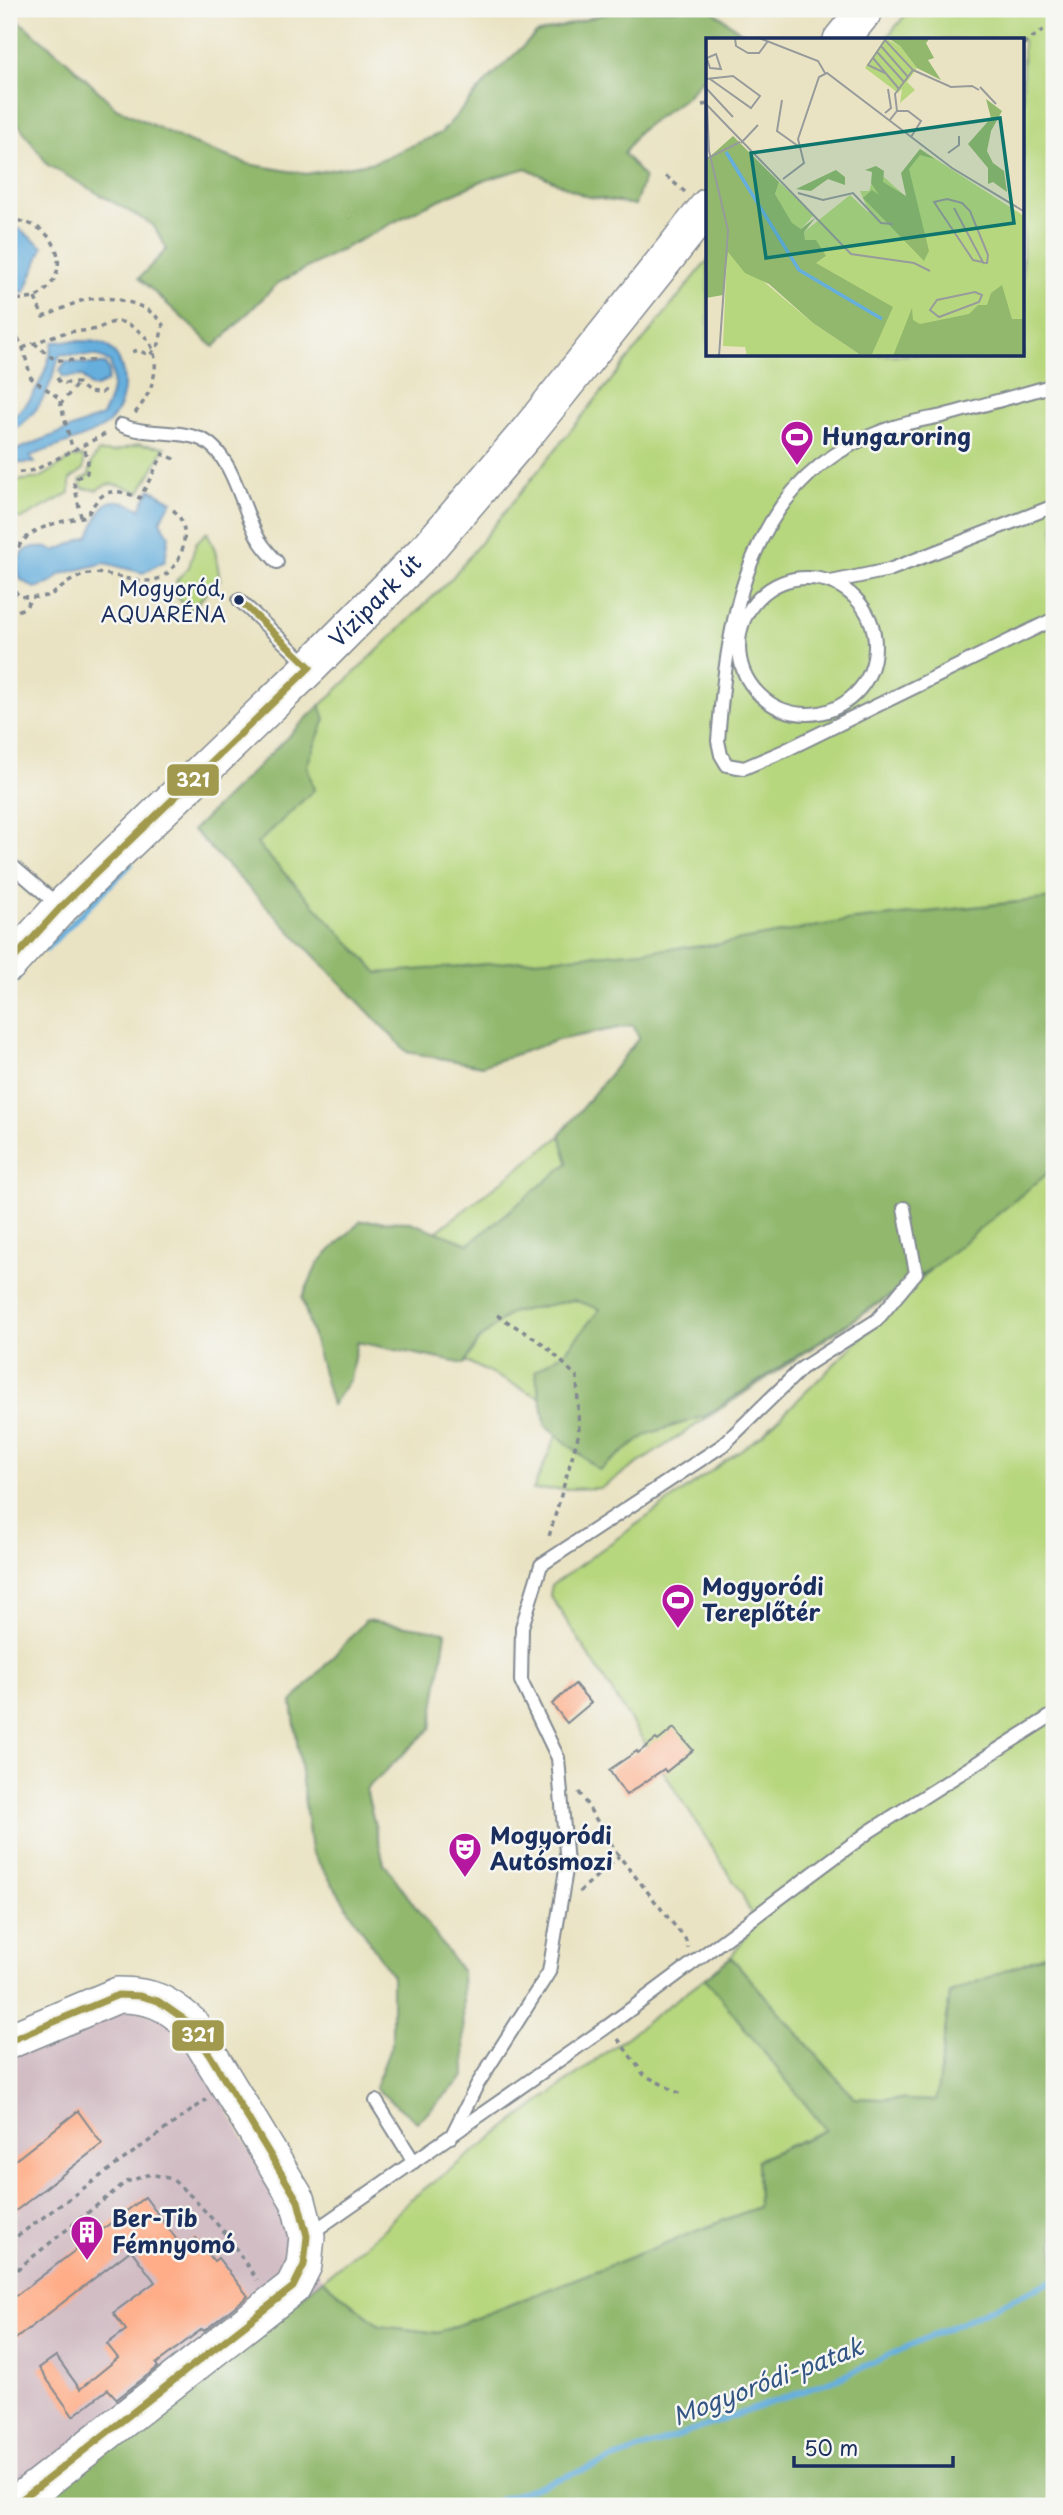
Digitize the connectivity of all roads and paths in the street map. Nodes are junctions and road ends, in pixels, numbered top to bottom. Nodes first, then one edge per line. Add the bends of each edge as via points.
1 (866, 9) edge
2 (1054, 23) edge
3 (843, 38) edge
4 (1024, 43) edge
5 (706, 104) edge
6 (702, 105) dead end
7 (706, 209) edge
8 (9, 218) edge
9 (35, 298) junction
10 (9, 299) edge
11 (9, 320) edge
12 (34, 343) junction
13 (23, 348) junction
14 (154, 350) junction
15 (130, 353) dead end
16 (98, 361) dead end
17 (57, 378) dead end
18 (78, 383) junction
19 (1054, 385) edge
20 (104, 390) dead end
21 (61, 405) junction
22 (121, 425) junction
23 (84, 447) junction
24 (73, 451) junction
25 (175, 460) dead end
26 (9, 474) edge
27 (1054, 506) edge
28 (173, 510) dead end
29 (81, 517) junction
30 (9, 551) edge
31 (15, 553) junction
32 (277, 562) dead end
33 (831, 582) junction
34 (16, 592) junction
35 (9, 595) edge
36 (32, 598) junction
37 (239, 600) dead end
38 (9, 615) edge
39 (1054, 619) edge
40 (310, 667) junction
41 (9, 863) edge
42 (61, 907) junction
43 (9, 964) edge
44 (904, 1208) dead end
45 (497, 1315) dead end
46 (541, 1565) junction
47 (1054, 1714) edge
48 (558, 1759) junction
49 (619, 1856) junction
50 (559, 1910) junction
51 (692, 1964) junction
52 (608, 2026) junction
53 (9, 2041) edge
54 (228, 2085) junction
55 (681, 2094) dead end
56 (376, 2101) dead end
57 (451, 2137) junction
58 (414, 2162) junction
59 (307, 2236) junction
60 (9, 2242) edge
61 (9, 2276) edge
62 (272, 2302) junction
63 (13, 2506) edge

1 - 3 street
2 - 4 path
5 - 6 path
7 - 40 street, Vízipark út via 431,545
8 - 9 path via 40,229 60,254 49,285
9 - 10 path
9 - 14 path via 43,317 93,299 151,310 163,325
11 - 13 path
12 - 13 path
12 - 14 path via 120,321 147,338
12 - 16 path via 55,360
13 - 21 path via 33,381 56,396
14 - 15 path via 150,355 137,350
14 - 22 path via 149,393
17 - 18 path via 60,383
18 - 20 path via 86,391
18 - 21 path
19 - 39 lane via 884,430 814,469 788,496 752,557 730,636 719,728 721,755 727,765 744,768
21 - 24 path
22 - 23 path
22 - 32 lane via 200,439 213,446 237,486 258,537
23 - 24 path
23 - 29 path via 87,473 74,483
24 - 26 path via 35,470
25 - 29 path via 163,454 140,498 116,490 98,498 87,516
27 - 33 lane via 889,570
28 - 36 path via 185,532 178,561 168,572 155,580 89,574 55,594
29 - 31 path via 43,527 29,535
30 - 31 path
31 - 34 path via 10,576
33 - 33 lane via 787,581 767,591 751,607 742,627 739,649 755,691 794,713 838,708 869,676 875,654 874,631 866,610 851,593
34 - 35 path
34 - 36 path
36 - 38 path via 26,607
37 - 40 lane
40 - 42 street, Vízipark út
41 - 42 lane
42 - 43 street, Vízipark út
44 - 46 lane via 916,1273 877,1320 802,1368 723,1445
45 - 46 path via 545,1345 577,1377 579,1433
46 - 48 lane via 522,1627 522,1681
47 - 51 lane via 870,1831
48 - 49 path
48 - 50 lane via 567,1864
49 - 50 path
49 - 51 path via 686,1940
50 - 57 lane via 549,1972 477,2085
51 - 52 lane
52 - 55 path via 644,2075
52 - 57 lane
53 - 54 street via 118,1995 154,1998 191,2024
54 - 59 street via 298,2202
54 - 60 path
56 - 58 lane
57 - 58 lane
58 - 59 lane
59 - 62 street via 304,2265 293,2287
61 - 62 path via 126,2182 151,2174 172,2179 192,2197 226,2234
62 - 63 street

